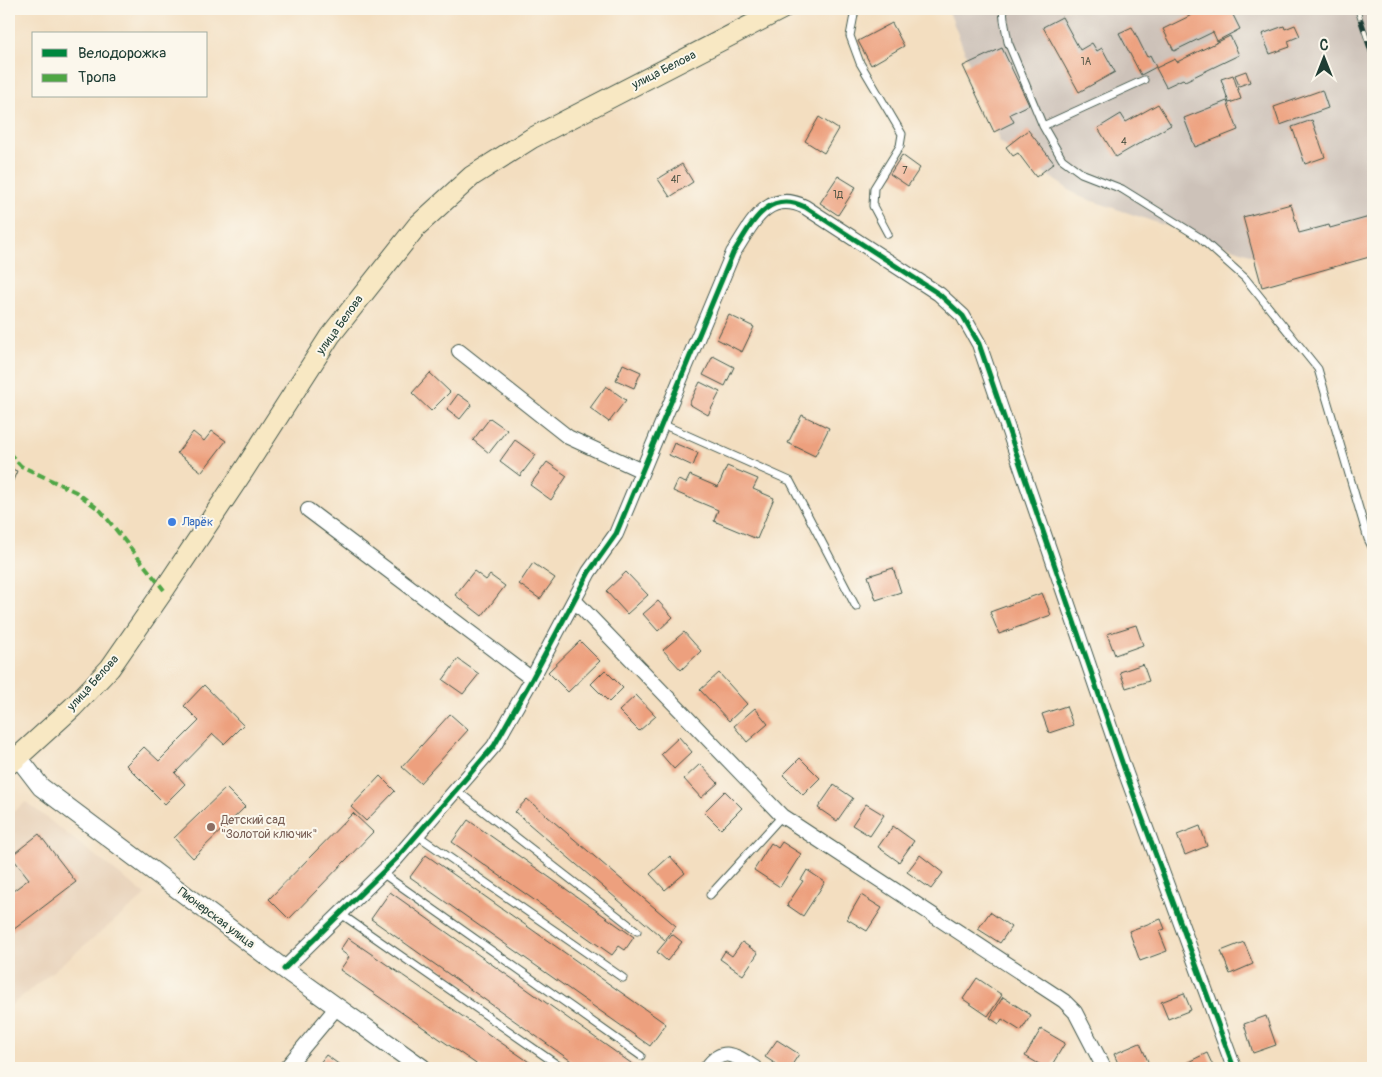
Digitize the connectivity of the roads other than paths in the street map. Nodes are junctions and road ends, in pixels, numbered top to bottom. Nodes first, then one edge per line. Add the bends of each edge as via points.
1 (782, 9) edge
2 (851, 9) edge
3 (1003, 9) edge
4 (1144, 80) dead end
5 (1043, 126) junction
6 (888, 234) dead end
7 (460, 352) dead end
8 (662, 424) junction
9 (642, 471) junction
10 (308, 510) dead end
11 (1373, 549) edge
12 (575, 601) junction
13 (856, 607) dead end
14 (532, 679) junction
15 (13, 761) edge
16 (456, 790) junction
17 (782, 816) junction
18 (417, 835) junction
19 (382, 873) junction
20 (710, 896) dead end
21 (341, 914) junction
22 (637, 931) dead end
23 (284, 969) junction
24 (624, 978) dead end
25 (337, 1007) junction
26 (641, 1056) dead end
27 (286, 1068) edge
28 (422, 1068) edge
29 (562, 1068) edge
30 (707, 1068) edge
31 (755, 1068) edge
32 (1104, 1068) edge
33 (1234, 1068) edge

1 - 15 main road, улица Белова via 532,138 472,176 417,226 330,336 239,478 110,668 73,707
2 - 6 lane via 854,15 850,36 860,63 902,134 900,146 874,188 873,206
3 - 5 lane via 1008,42
4 - 5 lane
5 - 11 lane via 1062,159 1081,173 1122,189 1199,237 1245,278 1318,369
7 - 9 street via 568,437
8 - 9 street
8 - 13 lane via 790,481
8 - 33 street via 732,253 761,211 778,202 787,201 805,207 939,294 963,316 979,344 1125,771
9 - 12 street via 616,534
10 - 14 street
12 - 14 street
12 - 17 street
14 - 16 street via 494,746
15 - 23 street, Пионерская улица via 41,786
16 - 18 street
16 - 22 lane
17 - 20 lane
17 - 32 street via 1064,1001 1075,1012
18 - 19 street
18 - 24 lane
19 - 21 street
19 - 26 lane
21 - 23 street
21 - 29 lane
23 - 25 street, Пионерская улица
25 - 27 street
25 - 28 street, Пионерская улица
30 - 31 street via 723,1054 734,1055

